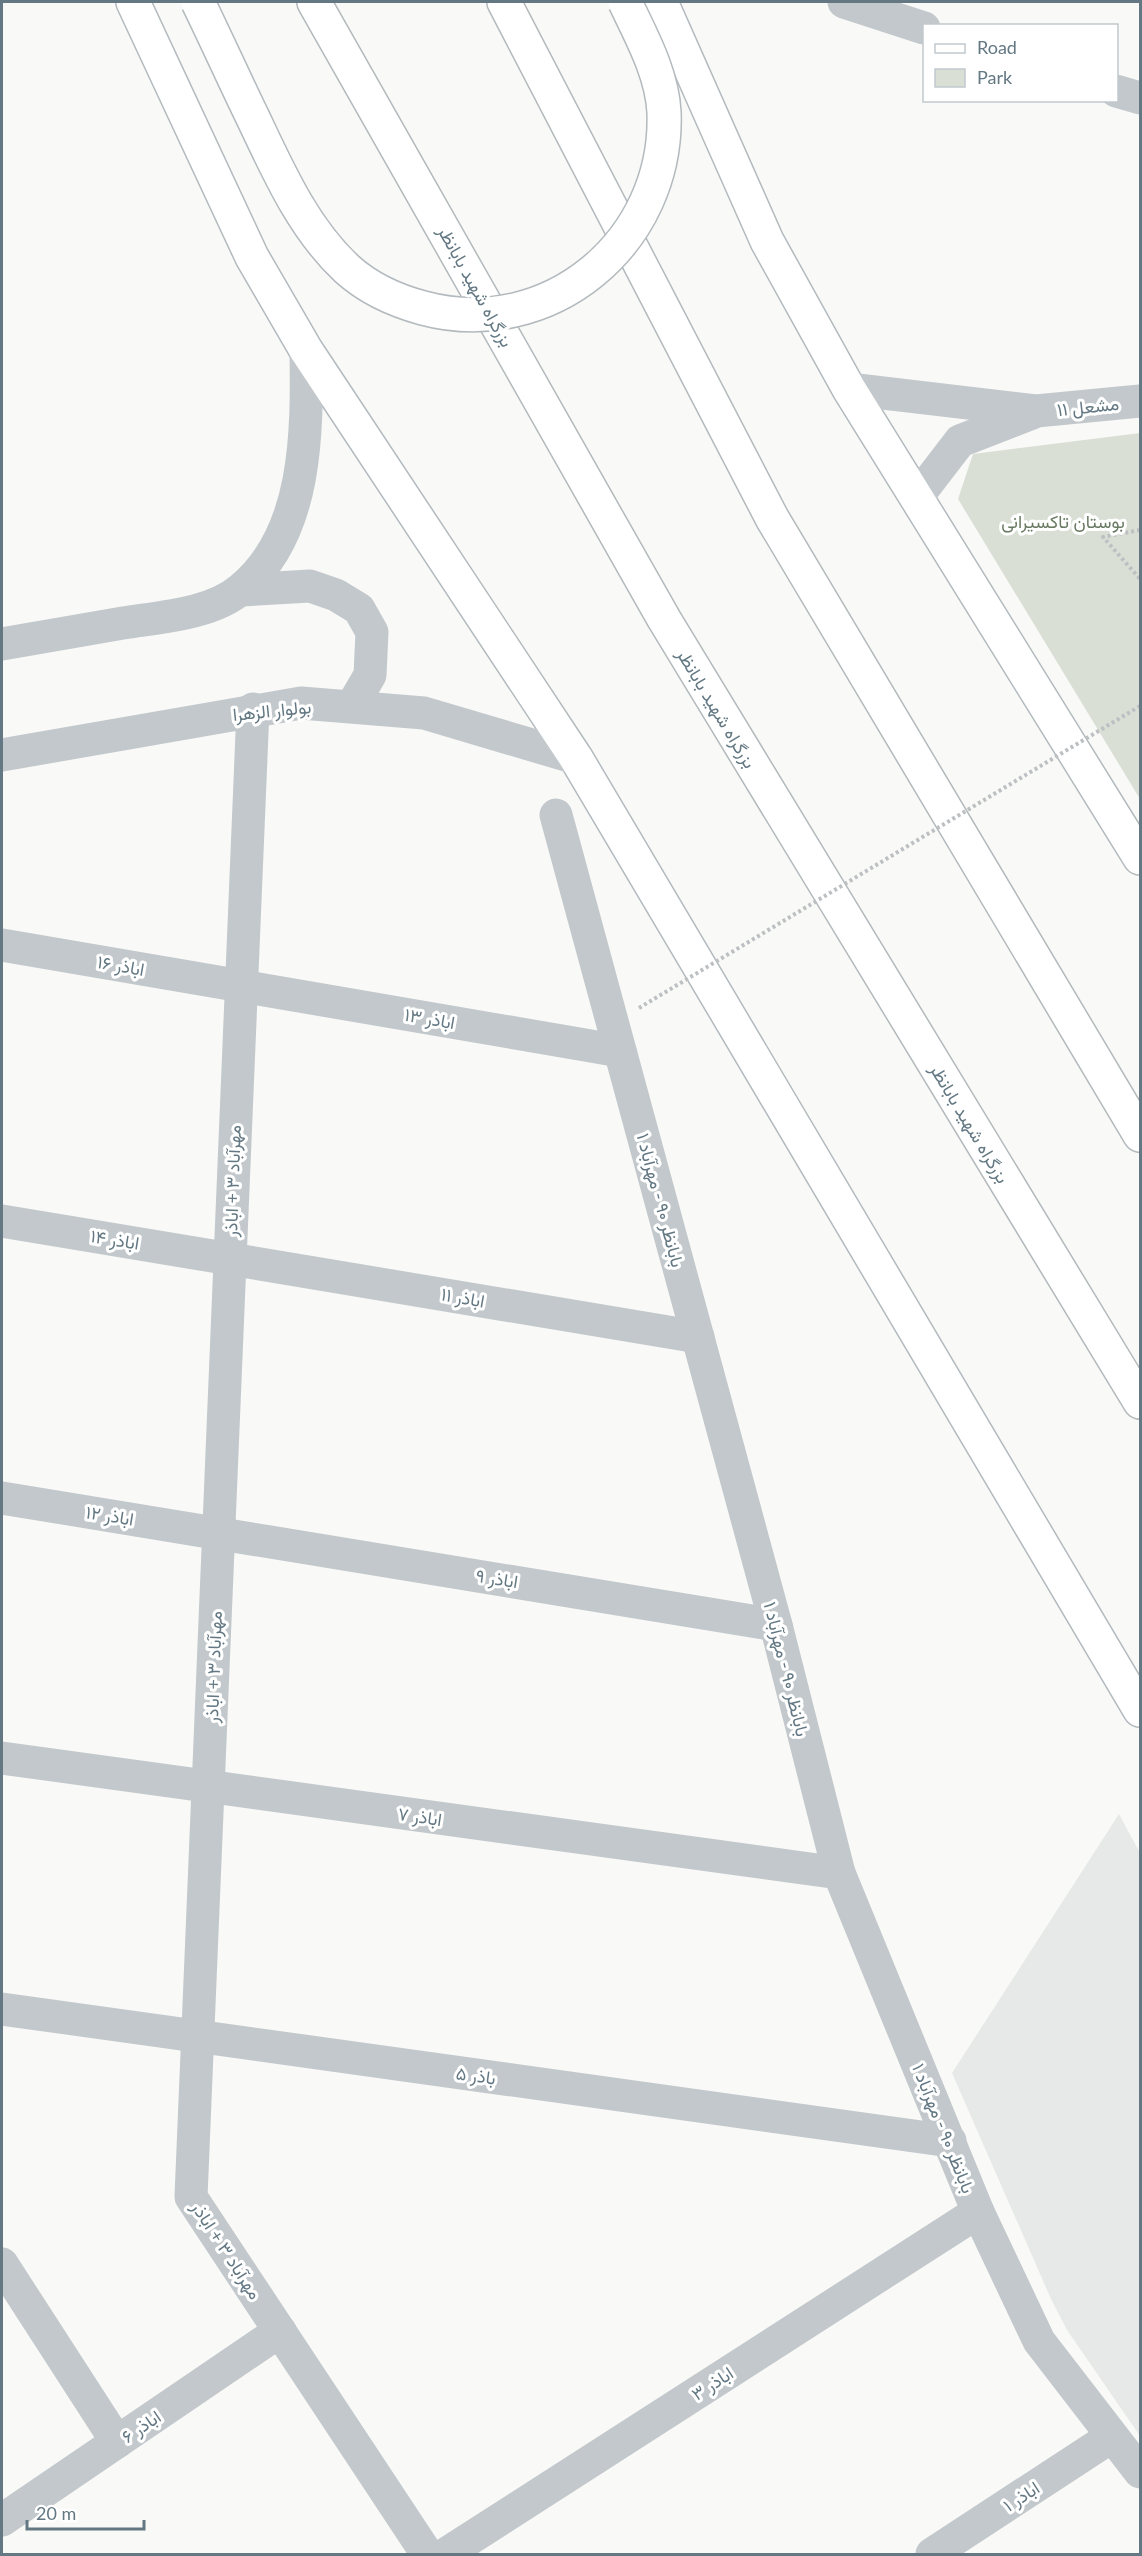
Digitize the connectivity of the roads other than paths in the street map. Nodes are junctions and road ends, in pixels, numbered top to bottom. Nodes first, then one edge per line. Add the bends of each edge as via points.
1 (133, 2) edge
2 (198, 2) edge
3 (314, 2) edge
4 (504, 2) edge
5 (625, 2) edge
6 (662, 2) edge
7 (844, 2) edge
8 (923, 28) edge
9 (1118, 92) edge
10 (1140, 99) edge
11 (306, 350) junction
12 (849, 389) junction
13 (1140, 401) edge
14 (1036, 411) junction
15 (917, 497) junction
16 (241, 590) junction
17 (2, 644) edge
18 (352, 706) junction
19 (253, 709) junction
20 (2, 755) edge
21 (576, 758) junction
22 (556, 815) dead end
23 (1140, 858) edge
24 (2, 945) edge
25 (240, 986) junction
26 (620, 1051) junction
27 (1140, 1135) edge
28 (2, 1221) edge
29 (229, 1258) junction
30 (698, 1337) junction
31 (1140, 1402) edge
32 (2, 1498) edge
33 (218, 1532) junction
34 (776, 1625) junction
35 (1140, 1710) edge
36 (2, 1758) edge
37 (208, 1786) junction
38 (839, 1873) junction
39 (2, 2009) edge
40 (198, 2037) junction
41 (950, 2141) junction
42 (978, 2212) junction
43 (2, 2264) edge
44 (280, 2331) junction
45 (1111, 2437) junction
46 (117, 2442) junction
47 (1140, 2472) edge
48 (2, 2520) edge
49 (427, 2554) edge
50 (446, 2554) edge
51 (932, 2554) edge

1 - 11 main road via 252,257
2 - 5 main road, bridge via 275,166 311,228 348,270 396,300 449,315 506,313 559,295 605,262 639,218 659,167 664,111 651,56
3 - 31 main road, بزرگراه شهید بابانظر via 664,620
4 - 27 main road via 772,518
6 - 12 main road via 767,241
7 - 8 street
9 - 10 street
11 - 16 street via 307,423 299,476 284,531 267,560
11 - 21 main road
12 - 14 street
12 - 15 main road
13 - 14 street, مشعل ۱۱
14 - 15 street via 960,441
15 - 23 main road
16 - 17 street via 201,609
16 - 18 street via 310,586 359,609 372,632 370,675
18 - 19 street, بولوار الزهرا via 301,703
18 - 21 street, بولوار الزهرا via 424,713
19 - 20 street, بولوار الزهرا
19 - 25 street, مهرآباد ۳ + اباذر
21 - 35 main road
22 - 26 street, بابانظر ۹۰ - مهرآباد ۱
24 - 25 street, اباذر ۱۶
25 - 26 street, اباذر ۱۳
25 - 29 street, مهرآباد ۳ + اباذر
26 - 30 street, بابانظر ۹۰ - مهرآباد ۱
28 - 29 street, اباذر ۱۴
29 - 30 street, اباذر ۱۱
29 - 33 street, مهرآباد ۳ + اباذر
30 - 34 street, بابانظر ۹۰ - مهرآباد ۱
32 - 33 street, اباذر ۱۲
33 - 34 street, اباذر ۹
33 - 37 street, مهرآباد ۳ + اباذر
34 - 38 street, بابانظر ۹۰ - مهرآباد ۱
36 - 37 street, اباذر ۷
37 - 38 street, اباذر ۷
37 - 40 street, مهرآباد ۳ + اباذر
38 - 41 street, بابانظر ۹۰ - مهرآباد ۱
39 - 40 street, باذر ۵
40 - 41 street, باذر ۵
40 - 44 street, مهرآباد ۳ + اباذر via 191,2197
41 - 42 street, بابانظر ۹۰ - مهرآباد ۱
42 - 45 street, بابانظر ۹۰ - مهرآباد ۱ via 1039,2341
42 - 50 street, اباذر ۳
43 - 46 street
44 - 46 street, اباذر ۶
44 - 49 street, مهرآباد ۳ + اباذر
45 - 47 street, بابانظر ۹۰ - مهرآباد ۱
45 - 51 street, اباذر ۱
46 - 48 street, اباذر ۶

